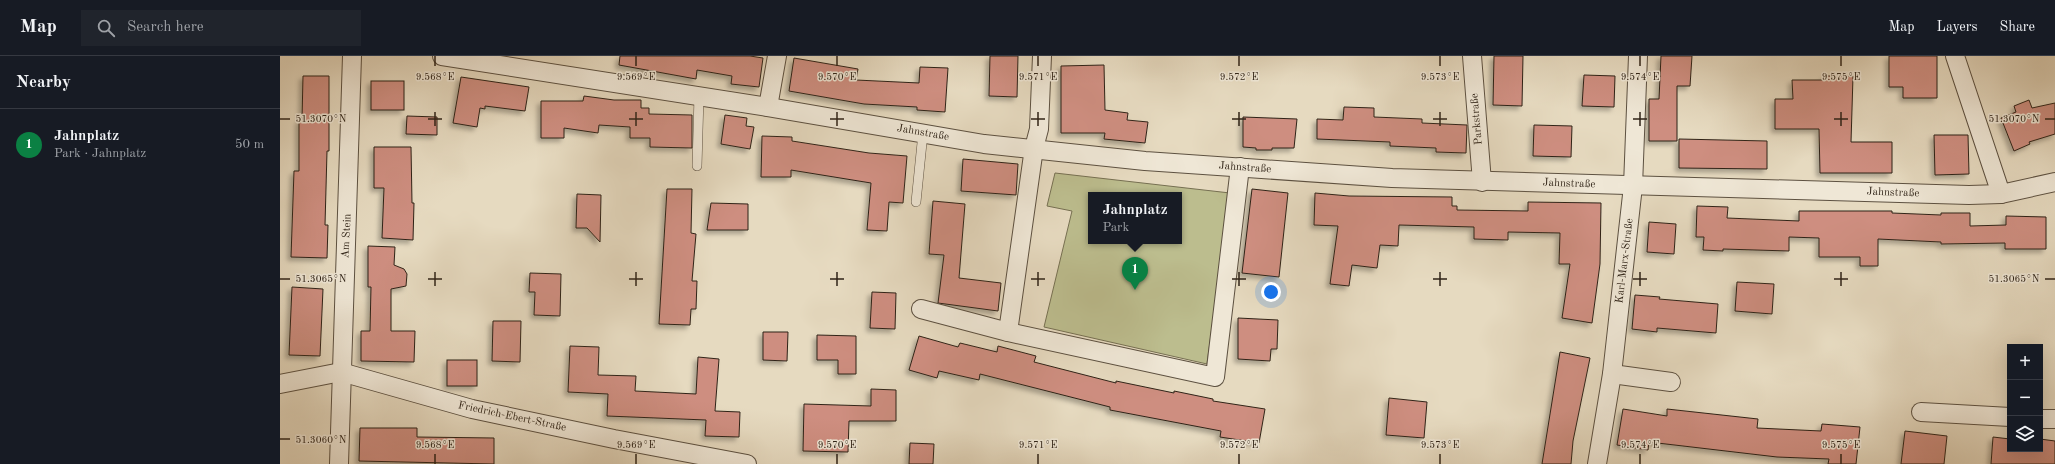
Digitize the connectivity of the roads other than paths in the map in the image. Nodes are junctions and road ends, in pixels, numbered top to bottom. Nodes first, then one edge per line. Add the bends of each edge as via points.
1 (352, 56) edge
2 (442, 56) edge
3 (777, 56) edge
4 (1042, 56) edge
5 (1472, 56) edge
6 (1638, 56) edge
7 (1955, 56) edge
8 (699, 96) junction
9 (768, 107) junction
10 (923, 134) junction
11 (1034, 148) junction
12 (697, 166) dead end
13 (1240, 168) junction
14 (1482, 182) junction
15 (2055, 182) edge
16 (1633, 186) junction
17 (2000, 194) junction
18 (916, 202) dead end
19 (921, 309) dead end
20 (1008, 332) junction
21 (341, 372) junction
22 (1612, 374) junction
23 (1671, 382) dead end
24 (280, 384) edge
25 (1921, 412) dead end
26 (2007, 417) edge
27 (2043, 419) edge
28 (2055, 419) edge
29 (339, 464) edge
30 (747, 464) edge
31 (1597, 464) edge

1 - 21 street, Am Stein
2 - 8 street, Jahnstraße
3 - 9 street
4 - 11 street via 1039,129
5 - 14 street, Parkstraße
6 - 16 street, Karl-Marx-Straße
7 - 17 street
8 - 9 street, Jahnstraße
8 - 12 lane
9 - 10 street, Jahnstraße
10 - 11 street, Jahnstraße via 984,144
10 - 18 lane
11 - 13 street, Jahnstraße via 1145,161
11 - 20 street
13 - 14 street, Jahnstraße
13 - 20 street via 1215,377
14 - 16 street, Jahnstraße
15 - 17 street, Jahnstraße
16 - 17 street, Jahnstraße
16 - 22 street, Karl-Marx-Straße
19 - 20 street
21 - 24 street, Friedrich-Ebert-Straße
21 - 29 street, Am Stein
21 - 30 street, Friedrich-Ebert-Straße via 472,409
22 - 23 street
22 - 31 street, Karl-Marx-Straße
25 - 26 street
27 - 28 street

